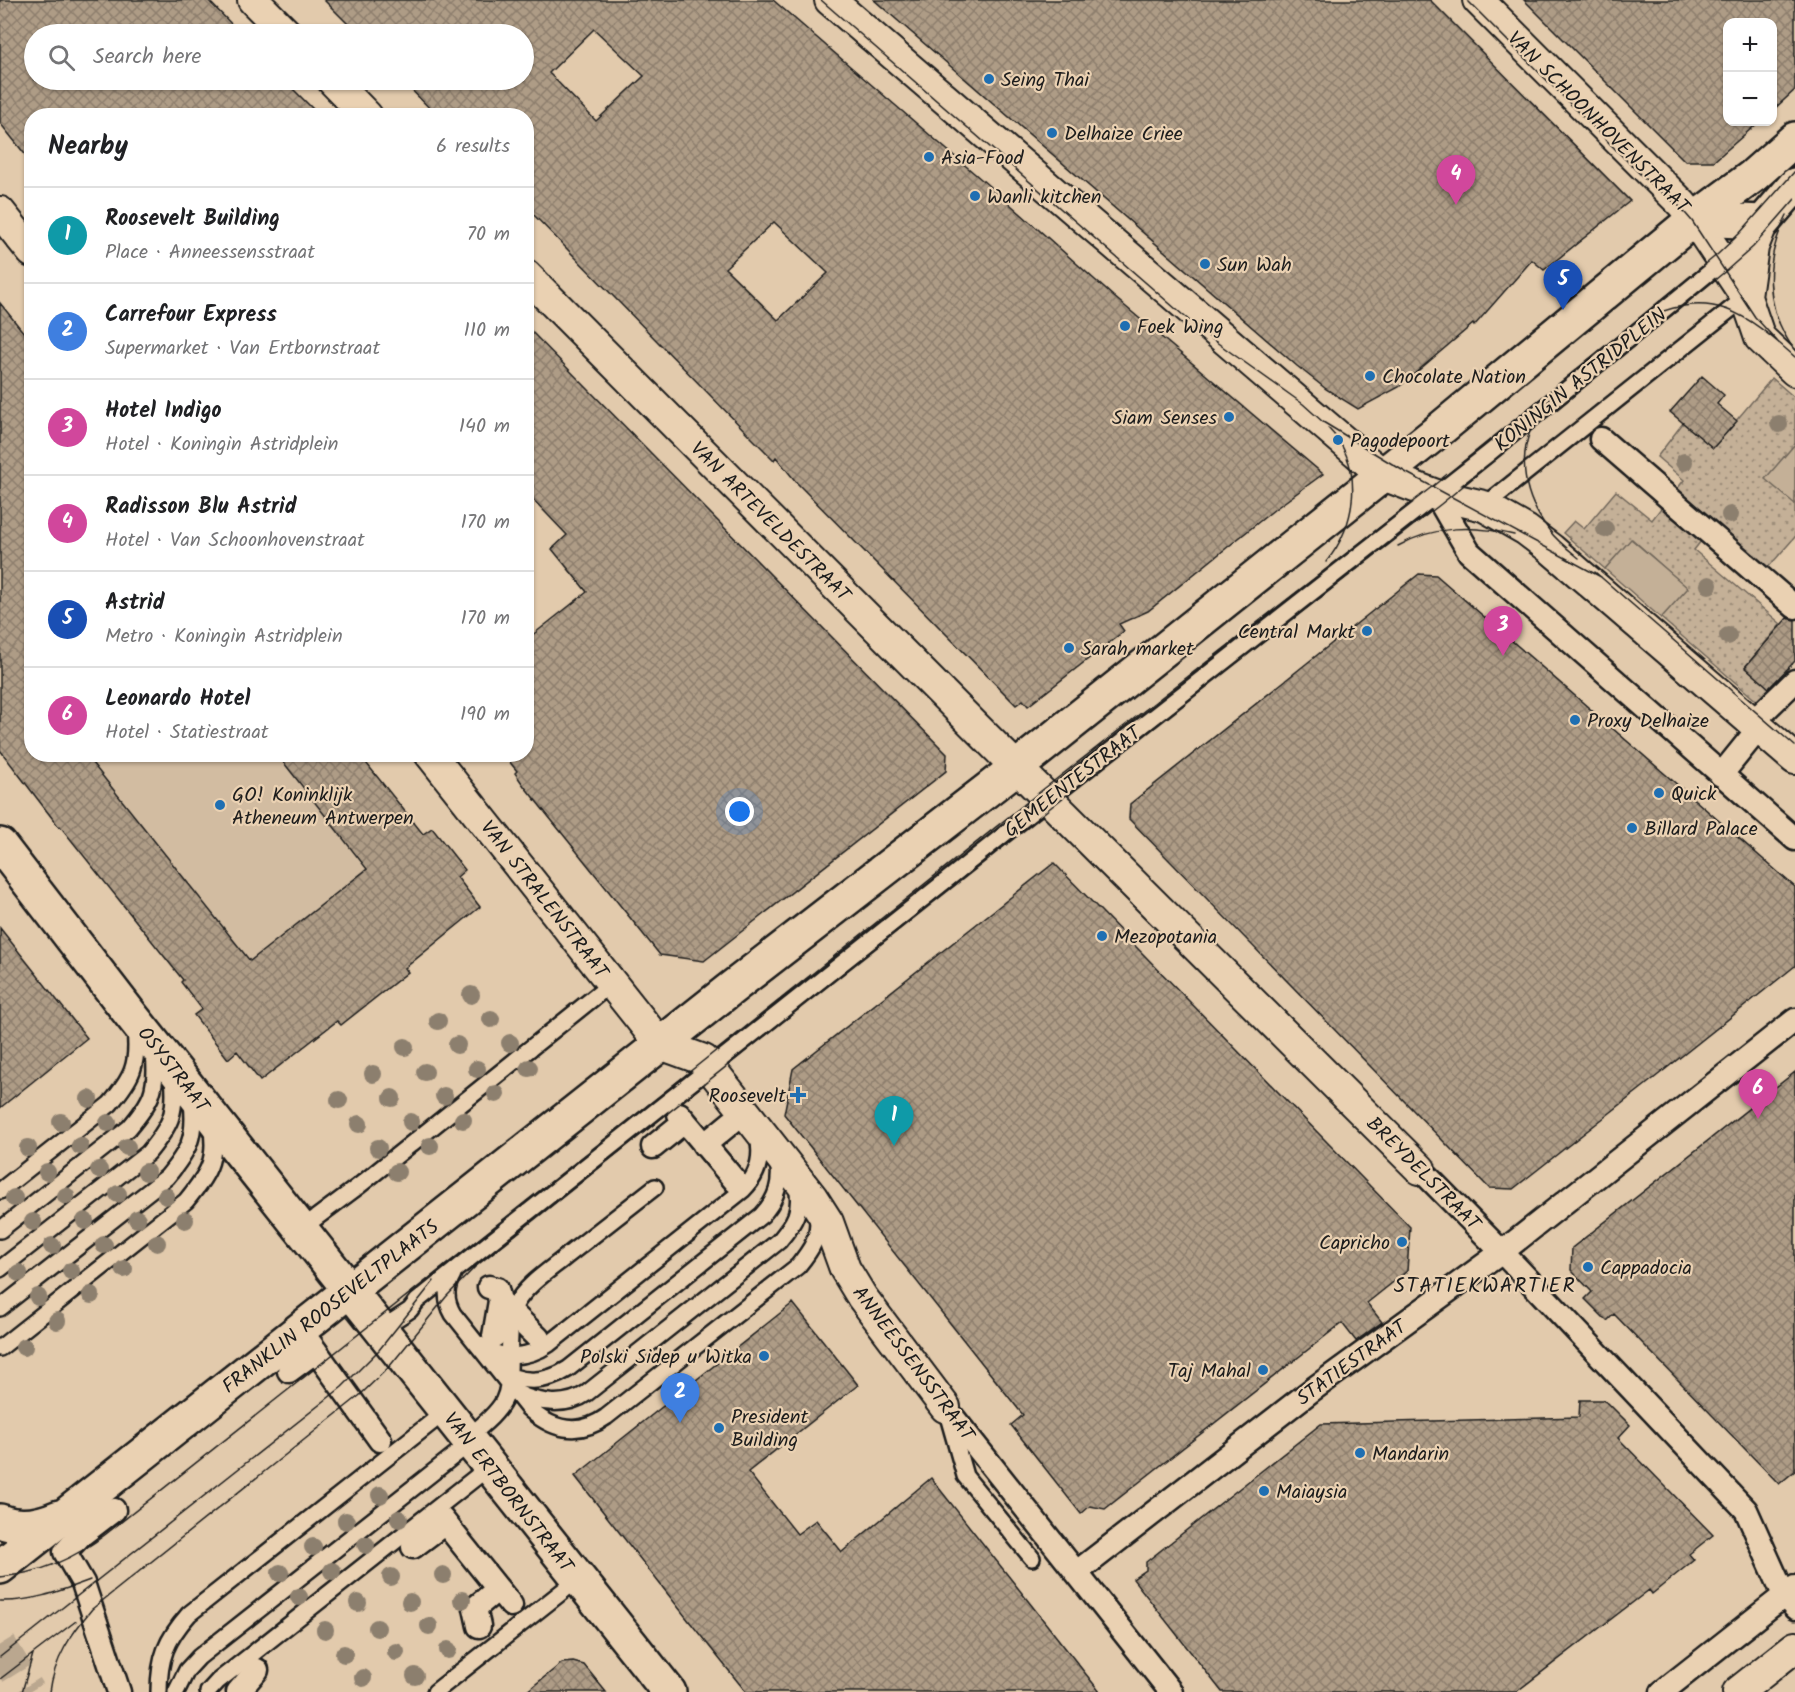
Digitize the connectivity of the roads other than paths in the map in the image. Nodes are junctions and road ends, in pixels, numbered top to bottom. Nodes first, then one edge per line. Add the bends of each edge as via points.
1 (253, 0) edge
2 (830, 0) edge
3 (1478, 0) edge
4 (277, 24) edge
5 (342, 90) edge
6 (360, 108) edge
7 (1795, 139) edge
8 (1795, 185) edge
9 (0, 212) edge
10 (1694, 219) junction
11 (1763, 222) junction
12 (24, 242) edge
13 (1722, 262) junction
14 (534, 283) edge
15 (1746, 297) junction
16 (1795, 371) edge
17 (1600, 439) dead end
18 (1383, 475) junction
19 (1436, 495) junction
20 (1484, 506) junction
21 (1795, 607) edge
22 (1795, 681) edge
23 (1759, 728) junction
24 (1795, 759) edge
25 (436, 762) edge
26 (1017, 767) junction
27 (1721, 775) junction
28 (1049, 799) junction
29 (1795, 839) edge
30 (0, 845) edge
31 (612, 983) junction
32 (1795, 1020) edge
33 (660, 1044) junction
34 (158, 1049) junction
35 (710, 1068) junction
36 (741, 1120) junction
37 (769, 1142) junction
38 (704, 1145) junction
39 (653, 1147) dead end
40 (788, 1166) junction
41 (1420, 1169) joint
42 (736, 1182) dead end
43 (655, 1187) dead end
44 (807, 1190) junction
45 (0, 1191) edge
46 (301, 1229) junction
47 (0, 1230) edge
48 (1502, 1252) junction
49 (459, 1267) junction
50 (0, 1269) edge
51 (350, 1290) junction
52 (500, 1301) junction
53 (0, 1308) edge
54 (381, 1329) junction
55 (470, 1335) junction
56 (494, 1336) dead end
57 (538, 1338) dead end
58 (0, 1348) edge
59 (510, 1356) junction
60 (289, 1371) dead end
61 (511, 1384) junction
62 (945, 1407) junction
63 (446, 1412) junction
64 (380, 1440) dead end
65 (475, 1449) junction
66 (76, 1507) junction
67 (114, 1510) dead end
68 (0, 1521) edge
69 (413, 1547) dead end
70 (1032, 1558) dead end
71 (0, 1567) edge
72 (1077, 1572) junction
73 (578, 1579) junction
74 (1791, 1596) edge
75 (479, 1626) dead end
76 (1795, 1647) edge
77 (257, 1670) dead end
78 (119, 1692) edge
79 (159, 1692) edge
80 (177, 1692) edge
81 (222, 1692) edge
82 (435, 1692) edge
83 (669, 1692) edge
84 (1171, 1692) edge
85 (1662, 1692) edge
86 (1738, 1692) edge

1 - 4 street
2 - 18 street
3 - 10 street, VAN SCHOONHOVENSTRAAT
5 - 6 street
7 - 10 main road
8 - 11 main road
9 - 12 street
10 - 11 main road
10 - 13 street
10 - 18 main road
11 - 13 lane, KONINGIN ASTRIDPLEIN
11 - 15 street via 1753,247
13 - 15 street
13 - 19 lane, KONINGIN ASTRIDPLEIN
14 - 26 street, VAN ARTEVELDESTRAAT
15 - 16 street via 1760,338
15 - 20 lane
17 - 21 street
18 - 19 street
18 - 26 main road
19 - 20 street
19 - 27 street via 1469,552
19 - 28 lane, GEMEENTESTRAAT
20 - 23 street via 1551,549
22 - 23 street via 1759,716
23 - 24 street
23 - 27 street
25 - 31 street, VAN STRALENSTRAAT
26 - 28 street, BREYDELSTRAAT
26 - 33 main road
27 - 29 street
28 - 35 lane, GEMEENTESTRAAT
28 - 41 street, BREYDELSTRAAT
30 - 34 main road, OSYSTRAAT
31 - 33 street, VAN STRALENSTRAAT
31 - 46 lane
32 - 48 street, STATIESTRAAT
33 - 35 street, ANNEESSENSSTRAAT via 704,1060
33 - 51 main road, FRANKLIN ROOSEVELTPLAATS
34 - 45 lane via 130,1016 137,1046 135,1063 121,1092
34 - 46 main road, OSYSTRAAT
34 - 47 lane via 148,1039 156,1071 149,1102 140,1117
34 - 50 lane via 173,1078 175,1095 171,1119 159,1141
34 - 53 lane via 186,1087 192,1103 194,1119 187,1151 167,1177
34 - 58 lane via 206,1111 213,1143 206,1175 186,1201
35 - 36 street, ANNEESSENSSTRAAT
35 - 49 lane
36 - 37 street, ANNEESSENSSTRAAT
36 - 38 street
36 - 59 lane via 757,1132 761,1149 752,1181 549,1344 533,1353
37 - 40 street, ANNEESSENSSTRAAT
37 - 61 lane via 780,1173 778,1190 759,1217 564,1371 535,1381 518,1379
38 - 39 street via 682,1118
38 - 42 street
40 - 44 street, ANNEESSENSSTRAAT
40 - 61 lane via 799,1197 797,1214 779,1241 572,1402 528,1399
41 - 48 street, BREYDELSTRAAT
43 - 52 lane via 526,1290 517,1302
44 - 61 lane via 818,1221 816,1238 798,1266 602,1420 574,1429 556,1427 540,1419
44 - 62 street, ANNEESSENSSTRAAT via 821,1209 845,1269 862,1297
46 - 51 main road, OSYSTRAAT
48 - 72 street, STATIESTRAAT via 1312,1390
48 - 74 street, BREYDELSTRAAT via 1746,1510
49 - 54 lane via 410,1310
49 - 55 lane via 447,1284 446,1297 453,1314
51 - 54 main road, VAN ERTBORNSTRAAT
51 - 66 main road, FRANKLIN ROOSEVELTPLAATS
52 - 56 street
52 - 57 street
52 - 59 lane via 510,1325
54 - 63 main road, VAN ERTBORNSTRAAT
55 - 59 lane via 483,1347
55 - 61 lane
59 - 61 lane
60 - 64 street via 313,1347
61 - 65 lane
62 - 70 lane via 965,1476
62 - 72 street, ANNEESSENSSTRAAT
63 - 65 main road, VAN ERTBORNSTRAAT
63 - 79 lane via 189,1614 164,1650
65 - 73 main road, VAN ERTBORNSTRAAT
65 - 80 lane via 199,1657 187,1670
65 - 81 lane via 218,1682
66 - 68 main road via 43,1523 20,1525
66 - 71 main road, FRANKLIN ROOSEVELTPLAATS
67 - 78 street via 65,1552 83,1583
69 - 75 street via 444,1521 505,1597 475,1608
72 - 84 street, ANNEESSENSSTRAAT
73 - 82 lane
73 - 83 main road, VAN ERTBORNSTRAAT
74 - 85 street
76 - 86 street
77 - 81 street

